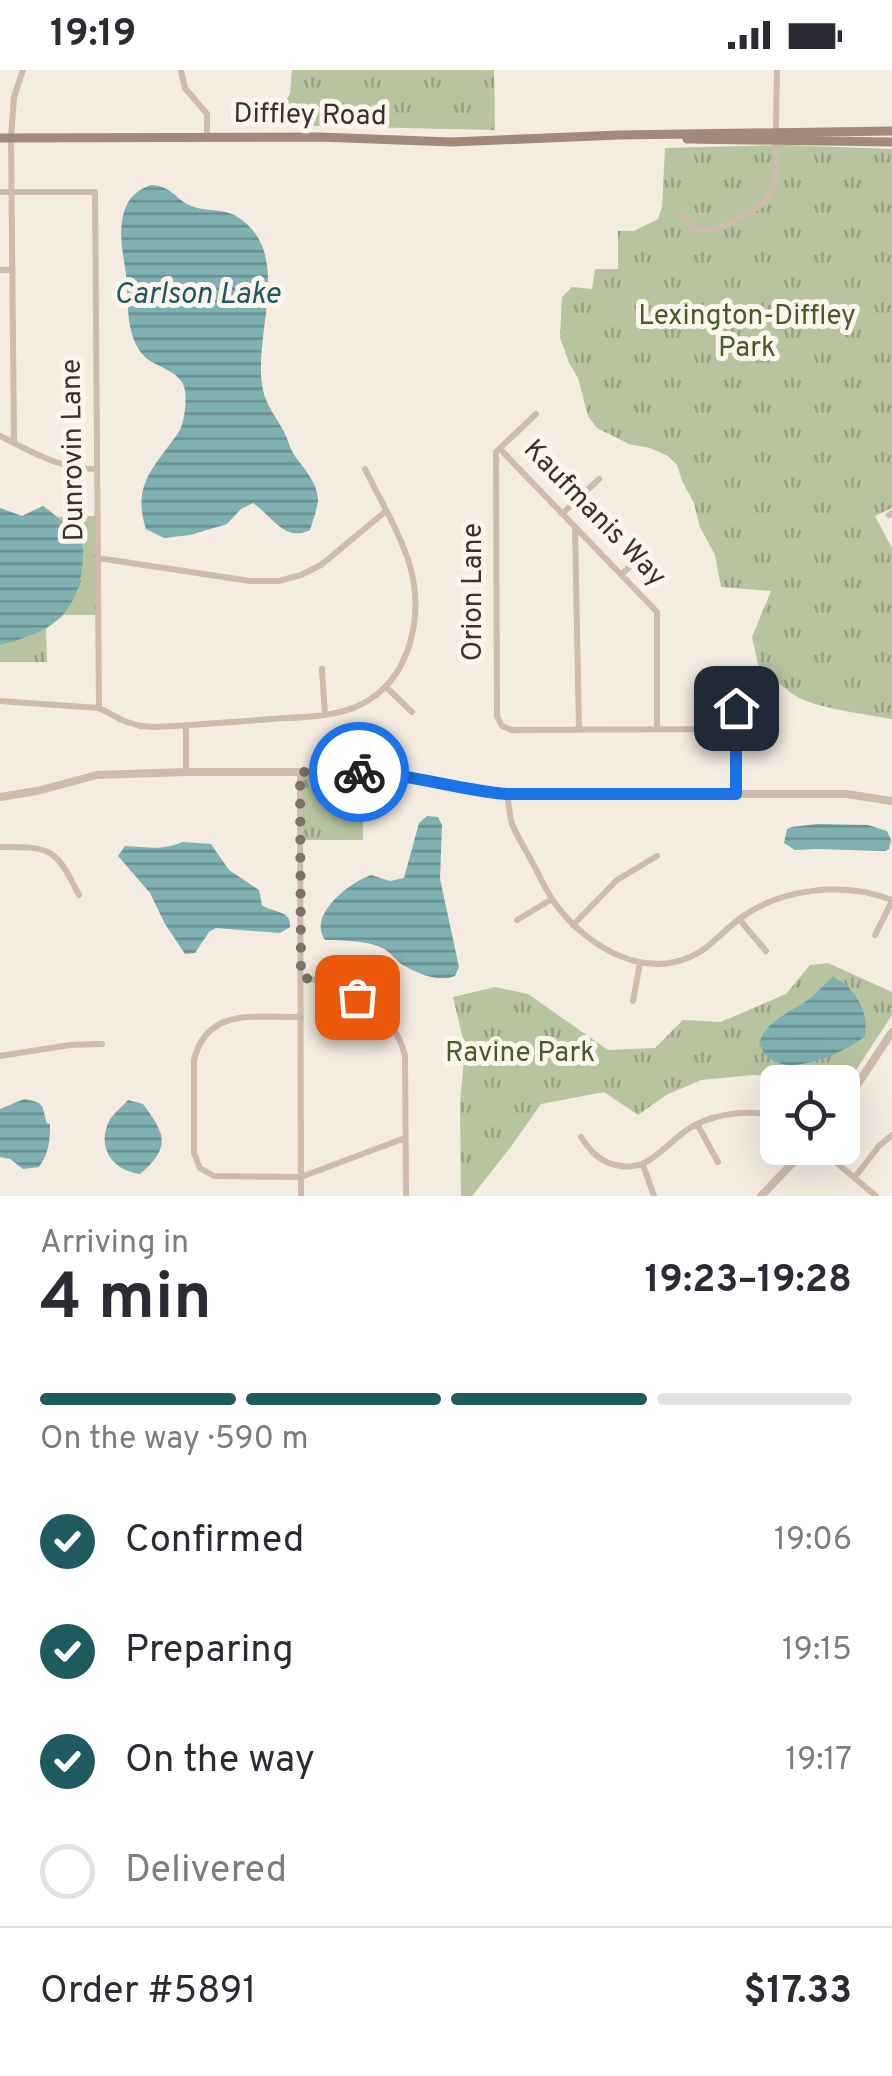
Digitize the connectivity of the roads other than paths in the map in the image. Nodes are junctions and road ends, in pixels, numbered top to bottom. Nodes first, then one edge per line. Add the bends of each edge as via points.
1 (23, 70) edge
2 (181, 70) edge
3 (777, 70) edge
4 (892, 131) edge
5 (776, 137) junction
6 (6, 138) edge
7 (207, 138) junction
8 (892, 142) edge
9 (0, 192) edge
10 (12, 192) junction
11 (681, 214) dead end
12 (0, 270) edge
13 (12, 270) junction
14 (536, 414) dead end
15 (0, 436) edge
16 (14, 442) junction
17 (500, 449) junction
18 (97, 469) junction
19 (365, 469) dead end
20 (599, 479) dead end
21 (386, 512) junction
22 (562, 514) junction
23 (576, 528) junction
24 (647, 550) dead end
25 (98, 558) junction
26 (621, 575) junction
27 (322, 669) dead end
28 (386, 686) junction
29 (736, 686) dead end
30 (0, 702) edge
31 (99, 708) junction
32 (412, 712) dead end
33 (325, 715) junction
34 (186, 726) junction
35 (578, 729) junction
36 (657, 729) junction
37 (736, 729) junction
38 (186, 772) junction
39 (300, 772) junction
40 (507, 794) junction
41 (736, 794) junction
42 (0, 797) edge
43 (892, 801) edge
44 (0, 847) edge
45 (657, 856) dead end
46 (79, 895) dead end
47 (552, 898) junction
48 (892, 901) edge
49 (739, 919) junction
50 (517, 920) dead end
51 (573, 925) junction
52 (875, 935) dead end
53 (766, 951) dead end
54 (640, 963) junction
55 (301, 978) junction
56 (633, 1001) dead end
57 (302, 1017) junction
58 (892, 1032) edge
59 (102, 1044) dead end
60 (0, 1056) edge
61 (860, 1081) edge
62 (760, 1113) edge
63 (697, 1124) junction
64 (892, 1134) edge
65 (581, 1137) dead end
66 (405, 1138) junction
67 (718, 1162) dead end
68 (791, 1165) edge
69 (840, 1165) edge
70 (643, 1166) junction
71 (301, 1177) junction
72 (855, 1177) junction
73 (302, 1196) edge
74 (406, 1196) edge
75 (654, 1196) edge
76 (761, 1196) edge
77 (876, 1196) edge

1 - 6 street
2 - 7 street via 185,88 207,114
3 - 5 street
4 - 5 main road, Diffley Road
5 - 7 main road, Diffley Road
5 - 8 main road, Diffley Road
5 - 11 street via 775,181 761,205 715,229 694,228
6 - 7 main road, Diffley Road
6 - 10 street
9 - 10 street
10 - 13 street
10 - 18 street, Dunrovin Lane via 95,192
12 - 13 street
13 - 16 street
14 - 17 street
15 - 16 street
16 - 18 street via 60,465
17 - 22 street, Kaufmanis Way
17 - 35 street, Orion Lane via 497,716 512,730
18 - 25 street, Dunrovin Lane
19 - 21 street
20 - 22 street
21 - 25 street via 321,566 279,582
21 - 28 street via 410,568 414,618 407,654
22 - 23 street, Kaufmanis Way
23 - 26 street, Kaufmanis Way
23 - 35 street
24 - 26 street
25 - 31 street, Dunrovin Lane
26 - 36 street, Kaufmanis Way via 657,612
27 - 33 street
28 - 32 street
28 - 33 street via 359,706
29 - 37 street
30 - 31 street
31 - 34 street via 140,726
33 - 34 street
34 - 38 street
35 - 36 street
36 - 37 street
37 - 41 street
38 - 39 street
38 - 42 street via 97,775
39 - 40 street via 392,774
39 - 55 street
40 - 41 street
40 - 47 street via 512,822
41 - 43 street
44 - 46 street via 50,852
45 - 51 street via 617,880
47 - 50 street
47 - 51 street
48 - 49 street via 852,889 798,894 766,902
48 - 52 street
49 - 53 street
49 - 54 street via 689,958
51 - 54 street
54 - 56 street
55 - 57 street
55 - 66 street via 336,984 395,1027 405,1056
57 - 71 street
57 - 71 street via 216,1024 194,1060 194,1153 200,1168 214,1176
58 - 61 street
59 - 60 street
62 - 63 street
63 - 67 street
63 - 70 street
64 - 72 street
65 - 70 street via 608,1164
66 - 71 street
66 - 74 street
68 - 76 street
69 - 72 street
70 - 75 street
71 - 73 street
72 - 77 street

